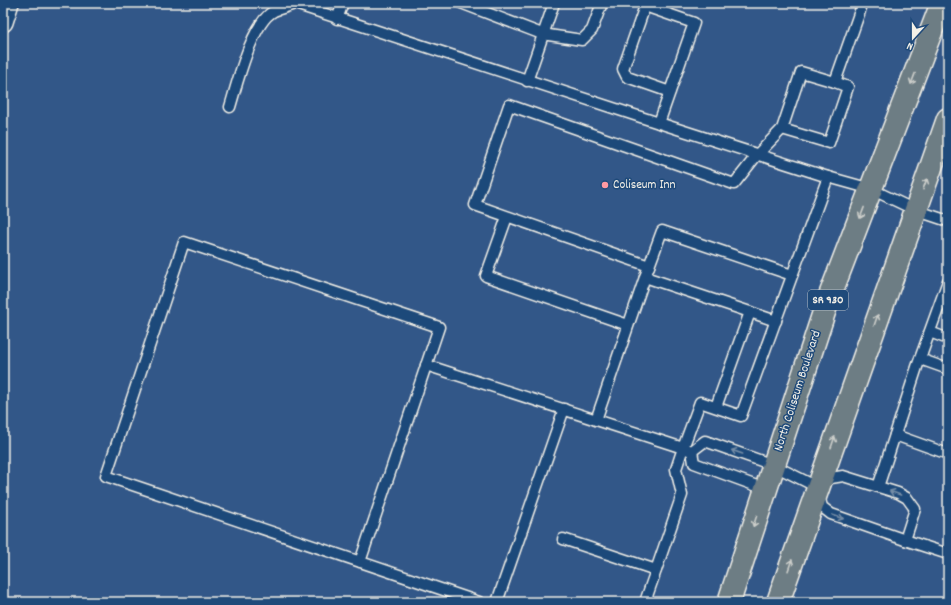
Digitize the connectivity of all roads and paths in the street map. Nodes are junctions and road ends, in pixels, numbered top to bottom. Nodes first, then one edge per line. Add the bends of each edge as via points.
1 (9, 3) edge
2 (344, 3) edge
3 (461, 3) edge
4 (554, 3) edge
5 (602, 3) edge
6 (942, 3) edge
7 (860, 11) dead end
8 (337, 19) junction
9 (3, 22) edge
10 (542, 34) junction
11 (527, 81) junction
12 (835, 82) junction
13 (670, 92) junction
14 (230, 107) dead end
15 (948, 119) edge
16 (659, 124) junction
17 (782, 129) junction
18 (757, 155) junction
19 (828, 177) junction
20 (871, 188) junction
21 (916, 210) junction
22 (508, 217) junction
23 (948, 221) edge
24 (649, 266) junction
25 (792, 275) junction
26 (645, 278) junction
27 (948, 281) edge
28 (750, 312) junction
29 (776, 321) junction
30 (628, 325) junction
31 (930, 332) junction
32 (948, 339) edge
33 (920, 359) junction
34 (426, 365) junction
35 (948, 369) edge
36 (716, 407) junction
37 (564, 409) junction
38 (596, 420) junction
39 (895, 435) junction
40 (688, 449) junction
41 (948, 454) edge
42 (773, 465) junction
43 (818, 487) junction
44 (878, 487) junction
45 (765, 489) junction
46 (563, 539) dead end
47 (905, 540) junction
48 (948, 554) edge
49 (360, 562) junction
50 (656, 570) junction
51 (479, 602) edge
52 (497, 602) edge
53 (645, 602) edge
54 (729, 602) edge
55 (778, 602) edge

1 - 9 street
2 - 8 lane
3 - 10 lane
4 - 10 lane
5 - 10 lane via 592,30 582,40
6 -> 20 highway, North Coliseum Boulevard / SR 930
7 - 12 lane
8 - 11 lane
8 - 14 lane via 295,4 273,11 257,30
10 - 11 lane
11 - 16 lane
12 - 17 lane via 801,72
12 - 17 lane via 848,87 829,143
13 - 13 lane via 694,23 645,6 623,69 627,78
13 - 16 lane
21 -> 15 highway
16 - 18 lane
17 - 18 lane
18 - 19 lane
18 - 22 lane via 734,184 509,105 475,205
19 - 20 lane
19 - 25 lane
20 - 21 lane
20 -> 42 highway, North Coliseum Boulevard / SR 930 via 826,306
21 - 23 lane
43 -> 21 highway
22 - 24 lane
22 - 30 lane via 486,276
24 - 25 lane via 662,231
24 - 26 lane
25 - 29 lane
26 - 28 lane
26 - 30 lane
27 - 31 lane
28 - 29 lane
28 - 36 lane
29 - 36 lane via 740,416
30 - 38 lane
31 - 32 lane
31 - 33 lane
33 - 35 lane
33 - 39 lane
34 - 37 lane
34 - 49 lane
34 - 49 lane via 439,327 184,242 106,476
36 - 40 lane via 700,402
37 - 38 lane
37 - 52 lane
38 - 40 lane
39 - 41 lane
39 - 44 lane
42 -> 40 lane via 705,441
40 - 45 lane via 694,463
40 - 50 lane via 676,468 682,495
42 - 43 lane
42 - 45 highway, North Coliseum Boulevard / SR 930
43 - 44 lane via 830,478 843,476
43 -> 47 lane via 822,507 831,514
55 -> 43 highway
47 -> 44 lane via 915,509 907,498
45 -> 54 highway, North Coliseum Boulevard / SR 930
46 - 50 lane
47 - 48 lane
49 - 51 lane
50 - 53 lane

